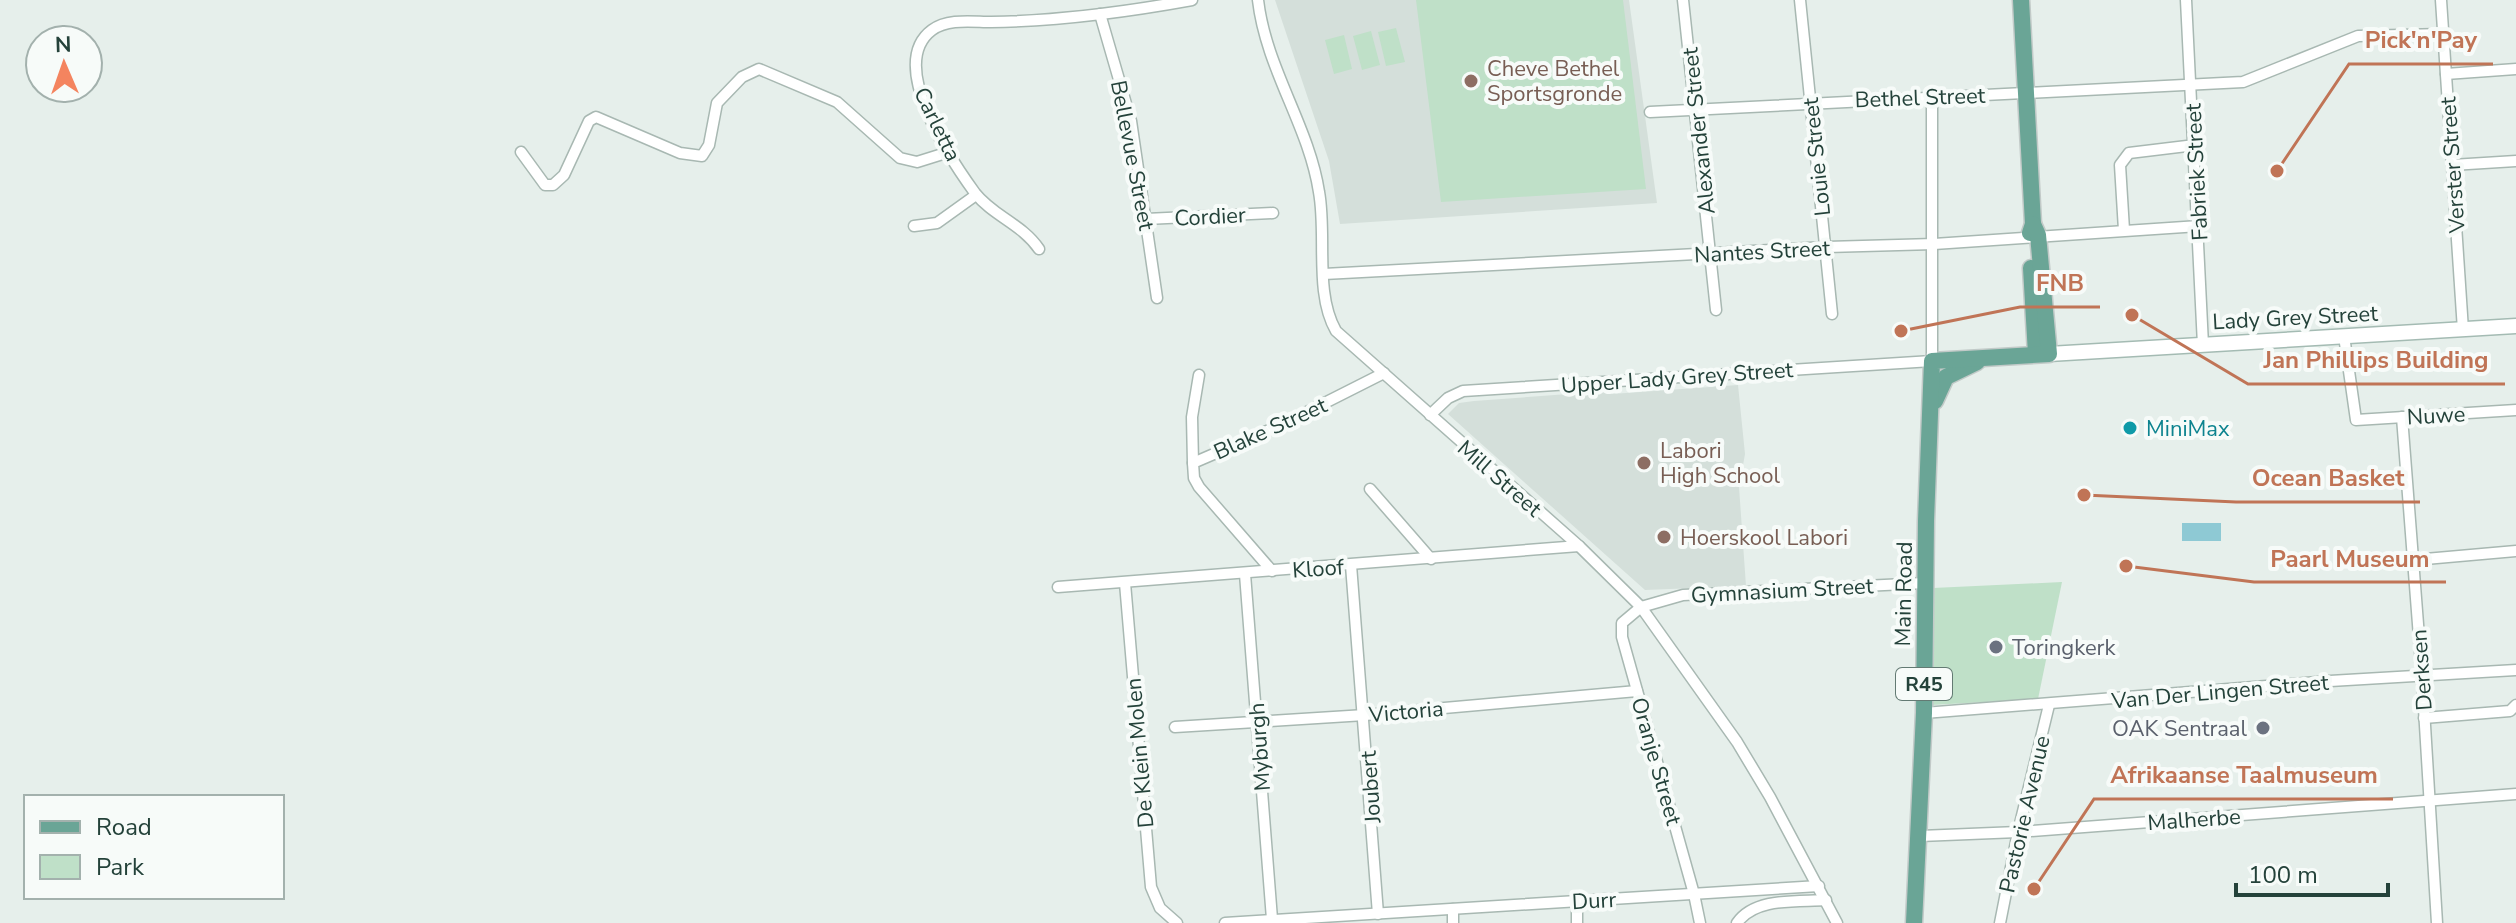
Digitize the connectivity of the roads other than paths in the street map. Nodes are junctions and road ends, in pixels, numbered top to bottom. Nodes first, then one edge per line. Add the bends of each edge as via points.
1 (1192, 0) edge
2 (1258, 0) edge
3 (1683, 0) edge
4 (1800, 0) edge
5 (2021, 0) edge
6 (2186, 0) edge
7 (2441, 0) edge
8 (1100, 14) junction
9 (2443, 34) junction
10 (2516, 69) edge
11 (2446, 74) junction
12 (2191, 85) junction
13 (2026, 92) junction
14 (1932, 96) junction
15 (1810, 102) junction
16 (1695, 109) junction
17 (1650, 112) dead end
18 (2195, 145) junction
19 (521, 152) dead end
20 (949, 152) junction
21 (2516, 161) edge
22 (2452, 165) junction
23 (976, 195) junction
24 (1273, 213) dead end
25 (1146, 219) junction
26 (914, 226) dead end
27 (2199, 226) junction
28 (2124, 230) junction
29 (2034, 232) junction
30 (1934, 244) junction
31 (1827, 247) junction
32 (1039, 249) dead end
33 (1712, 254) junction
34 (1324, 274) junction
35 (1157, 298) dead end
36 (1716, 310) dead end
37 (1832, 314) dead end
38 (2516, 326) edge
39 (2463, 330) junction
40 (2344, 336) junction
41 (2203, 345) junction
42 (2043, 354) junction
43 (1990, 357) junction
44 (1932, 361) junction
45 (1384, 373) junction
46 (1199, 375) dead end
47 (2516, 410) edge
48 (1430, 415) junction
49 (2402, 417) junction
50 (1931, 418) junction
51 (1193, 463) junction
52 (1370, 489) dead end
53 (1579, 546) junction
54 (2516, 551) edge
55 (1431, 559) junction
56 (2414, 560) junction
57 (1351, 565) junction
58 (1272, 571) junction
59 (1245, 574) junction
60 (1125, 583) junction
61 (1925, 583) junction
62 (1058, 587) dead end
63 (1641, 607) junction
64 (2516, 670) edge
65 (2422, 676) junction
66 (1637, 691) junction
67 (2049, 705) junction
68 (2516, 705) edge
69 (1924, 713) junction
70 (1365, 715) junction
71 (2424, 718) junction
72 (1257, 721) junction
73 (1175, 727) dead end
74 (2516, 794) edge
75 (2430, 800) junction
76 (2018, 832) junction
77 (1920, 836) junction
78 (1819, 886) junction
79 (1694, 894) junction
80 (1826, 900) junction
81 (1577, 901) junction
82 (1453, 909) junction
83 (1378, 914) junction
84 (1272, 919) junction
85 (1173, 920) edge
86 (1225, 923) edge
87 (1453, 923) edge
88 (1577, 923) edge
89 (1700, 923) edge
90 (1737, 923) edge
91 (1837, 923) edge
92 (1914, 923) edge
93 (2000, 923) edge
94 (2437, 923) edge

1 - 8 street, Carletta
2 - 34 street, Mill Street via 1267,47 1316,175
3 - 16 street, Alexander Street
4 - 15 street, Louie Street
5 - 13 main road
6 - 12 street, Fabriek Street
7 - 9 street, Verster Street
8 - 20 street, Carletta via 954,22 925,35 916,56 917,88
8 - 25 street, Bellevue Street via 1131,121
9 - 11 street, Verster Street
9 - 12 street, Bethel Street via 2358,36 2243,82
10 - 11 street
11 - 22 street, Verster Street
12 - 13 street, Bethel Street
12 - 18 street, Fabriek Street
13 - 14 street, Bethel Street
13 - 29 main road
14 - 15 street, Bethel Street
14 - 30 street
15 - 16 street, Bethel Street
15 - 31 street, Louie Street
16 - 17 street, Bethel Street
16 - 33 street, Alexander Street
18 - 27 street, Fabriek Street
18 - 28 street via 2129,153 2123,159
19 - 20 street via 545,185 555,184 596,117 680,153 702,156 717,103 742,77 759,69 837,102 900,158 917,162
20 - 23 street, Carletta
21 - 22 street
22 - 39 street, Verster Street
23 - 26 street via 937,223
23 - 32 street, Carletta via 1025,231
24 - 25 street, Cordier
25 - 35 street, Bellevue Street
27 - 28 street, Nantes Street
27 - 41 street, Fabriek Street
28 - 29 street, Nantes Street
29 - 30 street, Nantes Street
29 - 42 main road
30 - 31 street, Nantes Street
30 - 44 street
31 - 33 street, Nantes Street
31 - 37 street, Louie Street
33 - 34 street, Nantes Street
33 - 36 street, Alexander Street
34 - 45 street, Mill Street via 1327,309 1336,331
38 - 39 main road, Lady Grey Street
39 - 40 main road, Lady Grey Street
40 - 41 main road, Lady Grey Street
40 - 49 street, Nuwe via 2356,420
41 - 42 main road, Lady Grey Street
42 - 43 main road, Lady Grey Street
43 - 44 main road, Lady Grey Street
43 - 50 main road via 1946,377
44 - 48 street, Upper Lady Grey Street via 1463,391
44 - 50 main road, Main Road / R45
45 - 48 street, Mill Street
45 - 51 street, Blake Street
46 - 51 street
47 - 49 street, Nuwe
48 - 53 street, Mill Street
49 - 56 street, Derksen
50 - 61 main road, Main Road / R45
51 - 58 street, Blake Street via 1199,487
52 - 55 street
53 - 55 street, Kloof
53 - 63 street, Mill Street
54 - 56 street
55 - 57 street, Kloof
56 - 65 street, Derksen
57 - 58 street, Kloof
57 - 70 street, Joubert
58 - 59 street, Kloof
59 - 60 street, Kloof
59 - 72 street, Myburgh
60 - 62 street, Kloof
60 - 85 street, De Klein Molen via 1151,887 1160,908
61 - 63 street, Gymnasium Street via 1683,595
61 - 69 main road, Main Road / R45
63 - 66 street, Oranje Street via 1621,626
63 - 78 street, Mill Street via 1737,742
64 - 65 street, Van Der Lingen Street
65 - 67 street, Van Der Lingen Street
65 - 71 street, Derksen
66 - 70 street, Victoria
66 - 79 street, Oranje Street
67 - 69 street, Van Der Lingen Street
67 - 76 street, Pastorie Avenue
68 - 71 street via 2510,711
69 - 77 main road, Main Road / R45
70 - 72 street, Victoria
70 - 83 street, Joubert
71 - 75 street, Derksen
72 - 73 street, Victoria
72 - 84 street, Myburgh
74 - 75 street, Malherbe
75 - 76 street, Malherbe
75 - 94 street, Derksen
76 - 77 street, Malherbe
76 - 93 street, Pastorie Avenue
77 - 92 main road, Main Road / R45
78 - 79 street, Durr
78 - 80 street, Mill Street
79 - 81 street, Durr
79 - 89 street, Oranje Street
80 - 90 street via 1763,906 1744,913
80 - 91 street, Mill Street
81 - 82 street, Durr
81 - 88 street
82 - 83 street, Durr
82 - 87 street
83 - 84 street, Durr
84 - 86 street, Durr

